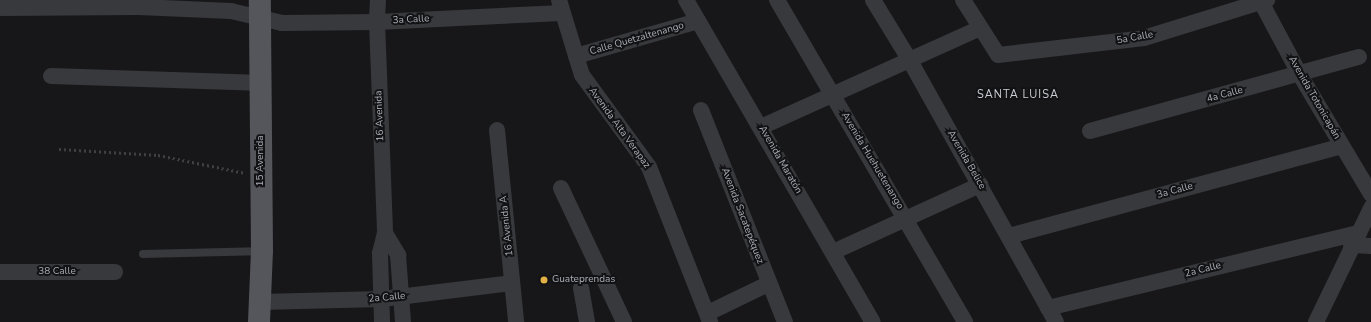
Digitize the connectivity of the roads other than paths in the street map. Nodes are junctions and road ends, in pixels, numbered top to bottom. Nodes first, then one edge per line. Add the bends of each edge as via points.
1 (378, 0) edge
2 (686, 0) edge
3 (777, 0) edge
4 (873, 0) edge
5 (964, 0) edge
6 (1262, 0) edge
7 (139, 4) edge
8 (231, 5) edge
9 (560, 6) edge
10 (0, 8) edge
11 (260, 9) edge
12 (698, 21) junction
13 (377, 22) junction
14 (980, 28) junction
15 (576, 56) junction
16 (1359, 57) dead end
17 (909, 59) junction
18 (1300, 75) junction
19 (51, 76) dead end
20 (261, 83) junction
21 (833, 94) junction
22 (701, 110) dead end
23 (761, 127) junction
24 (497, 130) dead end
25 (1090, 132) dead end
26 (1342, 146) junction
27 (980, 185) junction
28 (561, 188) dead end
29 (1371, 194) edge
30 (1371, 208) edge
31 (906, 218) junction
32 (385, 233) junction
33 (1009, 236) junction
34 (1355, 239) junction
35 (1371, 246) edge
36 (262, 251) junction
37 (833, 252) junction
38 (142, 254) dead end
39 (0, 272) edge
40 (115, 272) dead end
41 (512, 283) junction
42 (768, 284) junction
43 (581, 288) dead end
44 (401, 297) junction
45 (382, 299) junction
46 (1048, 308) junction
47 (260, 312) edge
48 (709, 318) edge
49 (382, 322) edge
50 (402, 322) edge
51 (516, 322) edge
52 (587, 322) edge
53 (624, 322) edge
54 (785, 322) edge
55 (872, 322) edge
56 (965, 322) edge
57 (1056, 322) edge
58 (1315, 322) edge

1 - 13 street, 16 Avenida
2 - 12 street, Avenida Maratón
3 - 21 street, Avenida Huehuetenango
4 - 17 street, Avenida Belice
5 - 14 street
6 - 14 street, 5a Calle via 1144,38 998,55
6 - 18 street, Avenida Totonicapán
7 - 8 street, 3a Calle
7 - 10 street, 3a Calle
8 - 11 street, 3a Calle
9 - 13 street, 3a Calle
9 - 15 street, Avenida Alta Verapaz
11 - 13 street, 3a Calle via 282,23
11 - 20 main road, 15 Avenida
12 - 15 street, Calle Quetzaltenango
12 - 23 street, Avenida Maratón
13 - 32 street, 16 Avenida
14 - 17 street
15 - 48 street, Avenida Alta Verapaz via 582,75 649,167
16 - 18 street, 4a Calle
17 - 21 street
17 - 27 street, Avenida Belice
18 - 25 street, 4a Calle
18 - 26 street, Avenida Totonicapán
19 - 20 street
20 - 36 main road, 15 Avenida
21 - 23 street
21 - 31 street, Avenida Huehuetenango
22 - 42 street, Avenida Sacatepéquez
23 - 37 street, Avenida Maratón
24 - 41 street, 16 Avenida A
26 - 29 street, Avenida Totonicapán
26 - 33 street, 3a Calle
27 - 31 street
27 - 33 street, Avenida Belice
28 - 53 street
30 - 34 street
31 - 37 street
31 - 56 street, Avenida Huehuetenango
32 - 44 street, 16 Avenida via 398,256
32 - 45 street, 16 Avenida via 380,253
33 - 46 street, Avenida Belice
34 - 35 street, 2a Calle
34 - 46 street, 2a Calle
34 - 58 street
36 - 38 lane
36 - 47 main road, 15 Avenida
37 - 55 street, Avenida Maratón
39 - 40 street, 38 Calle
41 - 44 street, 2a Calle
41 - 51 street, 16 Avenida A
42 - 48 street
42 - 54 street, Avenida Sacatepéquez
43 - 52 street
44 - 45 street, 2a Calle
44 - 50 street, 16 Avenida
45 - 47 street, 2a Calle
45 - 49 street, 16 Avenida
46 - 57 street, Avenida Belice

